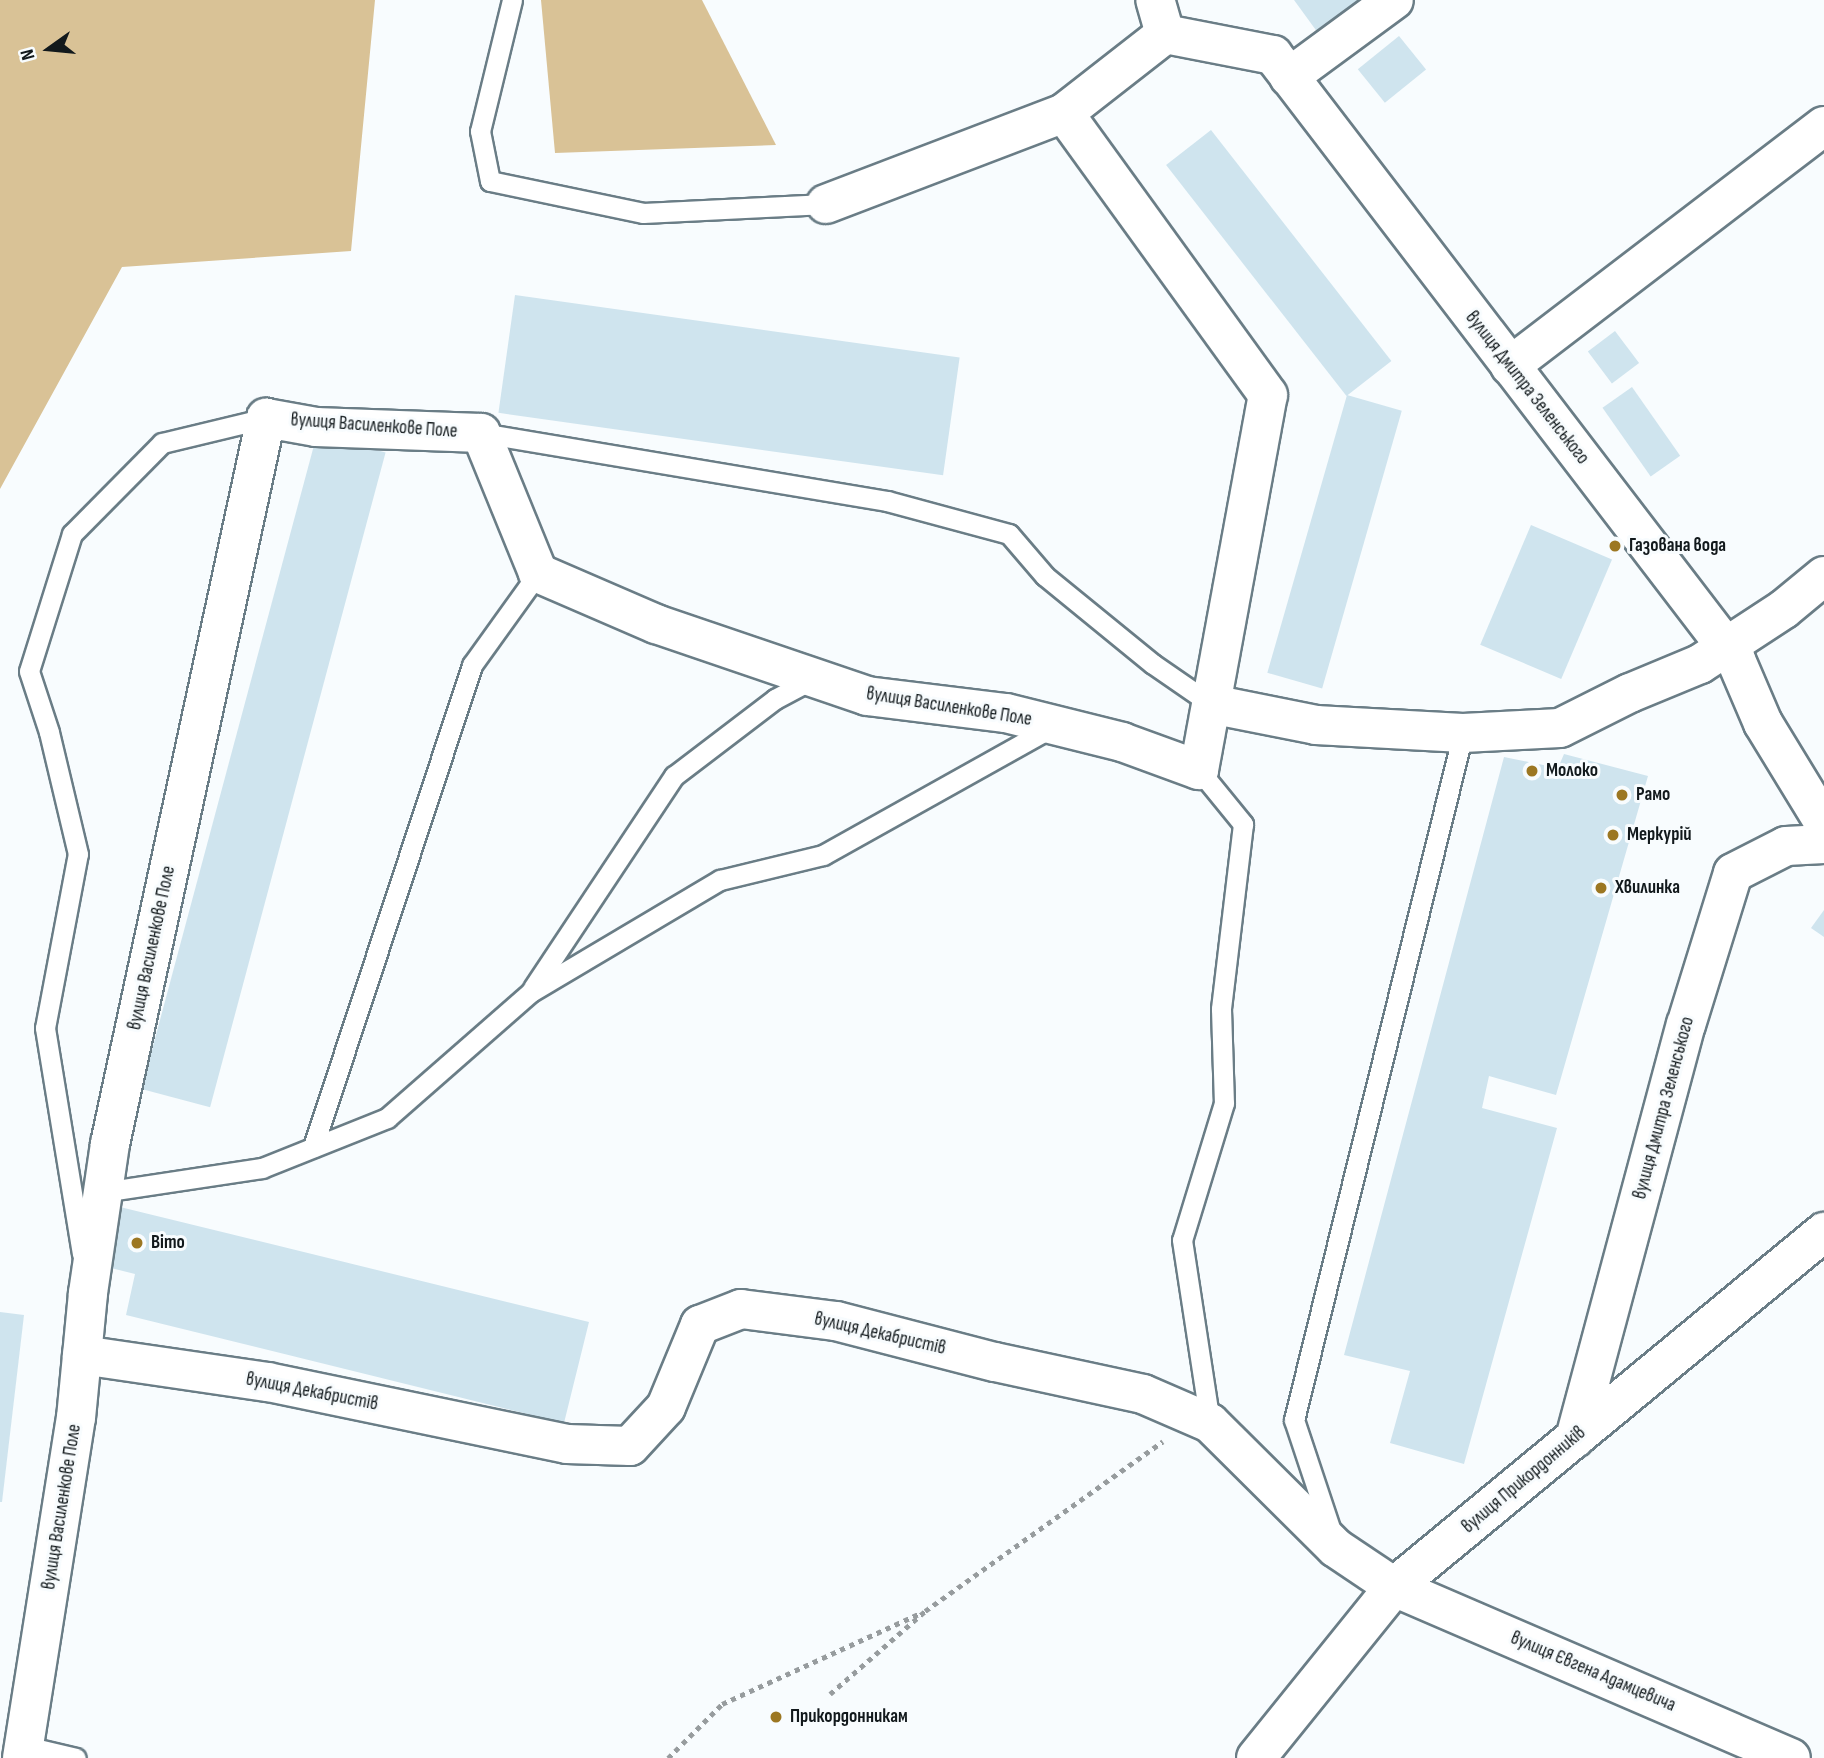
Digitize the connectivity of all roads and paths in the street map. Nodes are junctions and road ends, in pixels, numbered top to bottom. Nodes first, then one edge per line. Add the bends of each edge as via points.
1 (512, 0) edge
2 (1394, 0) edge
3 (1160, 17) edge
4 (1289, 77) junction
5 (1064, 113) junction
6 (1824, 126) edge
7 (826, 204) joint
8 (1510, 366) junction
9 (266, 418) junction
10 (481, 433) junction
11 (538, 573) junction
12 (1824, 576) edge
13 (1725, 646) junction
14 (816, 678) junction
15 (1211, 704) junction
16 (1056, 725) junction
17 (1462, 733) junction
18 (1199, 770) junction
19 (1824, 823) edge
20 (1824, 844) edge
21 (531, 992) junction
22 (313, 1147) junction
23 (103, 1192) junction
24 (1824, 1232) edge
25 (88, 1293) junction
26 (82, 1355) junction
27 (1203, 1420) junction
28 (1575, 1438) junction
29 (1336, 1548) junction
30 (1394, 1587) junction
31 (925, 1611) junction
32 (830, 1694) dead end
33 (24, 1752) edge
34 (76, 1758) edge
35 (668, 1758) edge
36 (1256, 1758) edge
37 (1791, 1758) edge

1 - 7 lane via 480,131 489,181 643,213
2 - 4 street
3 - 4 street, вулиця Дмитра Зеленського via 1273,55
3 - 5 street
4 - 8 street, вулиця Дмитра Зеленського
5 - 7 street
5 - 15 street via 1268,395
6 - 8 street
8 - 13 street, вулиця Дмитра Зеленського
9 - 10 street, вулиця Василенкове Поле via 316,427
9 - 23 street, вулиця Василенкове Поле
9 - 25 lane via 162,443 72,534 29,671 49,732 78,854 45,1028
10 - 11 street, вулиця Василенкове Поле
10 - 15 lane via 887,501 1009,534 1045,576 1153,664
11 - 14 street, вулиця Василенкове Поле via 656,624
11 - 22 lane via 472,665
12 - 13 street
13 - 17 street via 1700,663 1560,728
13 - 19 street, вулиця Дмитра Зеленського via 1736,660 1763,723
14 - 16 street, вулиця Василенкове Поле via 867,696 1006,713
14 - 21 lane via 775,699 674,776
15 - 17 street via 1316,724
15 - 18 street
16 - 18 street, вулиця Василенкове Поле via 1122,742
16 - 21 lane via 823,855 720,880
17 - 29 lane via 1294,1420
18 - 27 lane via 1243,824 1221,1009 1224,1103 1182,1240
20 - 28 street, вулиця Дмитра Зеленського via 1786,846 1734,873 1686,1025
21 - 22 lane via 387,1118
22 - 23 lane via 262,1168
23 - 25 street, вулиця Василенкове Поле
24 - 28 street, вулиця Прикордонників
25 - 26 street, вулиця Василенкове Поле
26 - 27 street, вулиця Декабристів via 268,1382 567,1444 630,1446 666,1407 700,1325 741,1309 836,1321 1143,1394
26 - 33 street, вулиця Василенкове Поле
27 - 29 street, вулиця Декабристів
27 - 31 path
28 - 30 street, вулиця Прикордонників
29 - 30 street, вулиця Декабристів
30 - 36 street, вулиця Прикордонників
30 - 37 street, вулиця Євгена Адамцевича
31 - 32 path
31 - 35 path via 722,1704
33 - 34 lane

